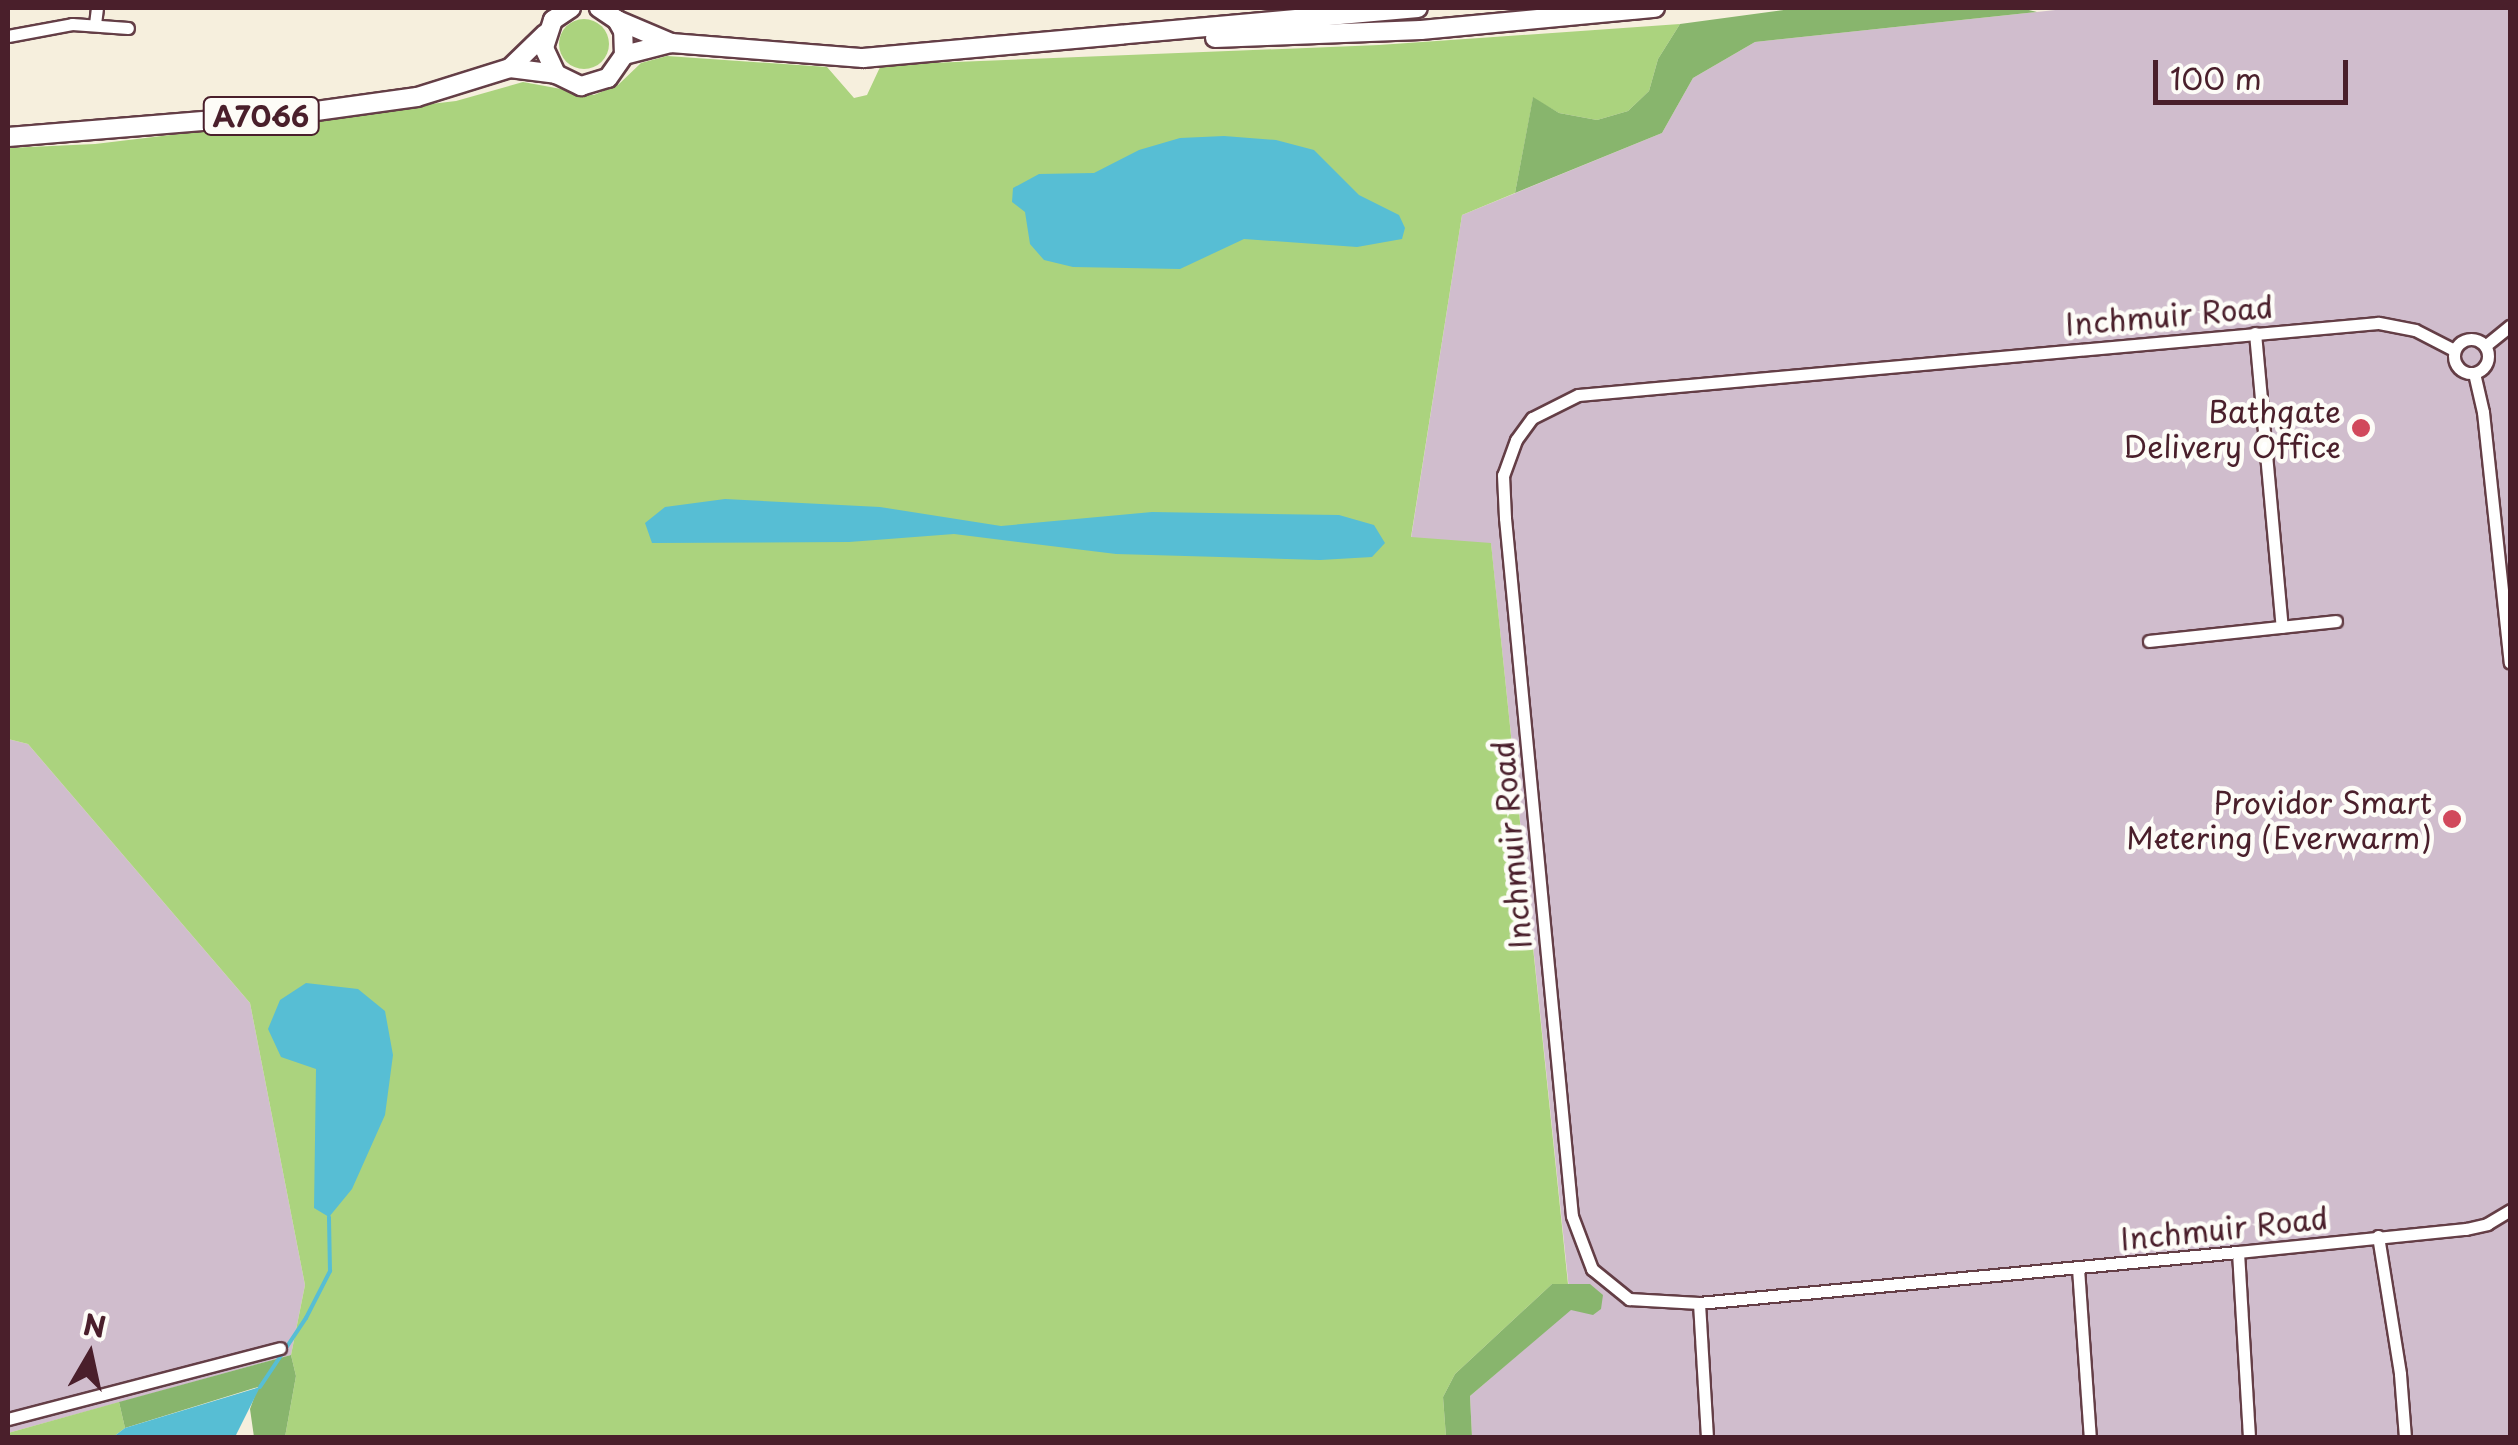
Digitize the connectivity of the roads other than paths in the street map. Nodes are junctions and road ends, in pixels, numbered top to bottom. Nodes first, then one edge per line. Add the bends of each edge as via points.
1 (97, 8) edge
2 (571, 8) edge
3 (599, 8) edge
4 (1418, 8) edge
5 (1655, 8) edge
6 (617, 20) junction
7 (96, 24) junction
8 (128, 28) dead end
9 (545, 34) junction
10 (8, 36) edge
11 (1090, 40) junction
12 (671, 43) junction
13 (624, 56) junction
14 (510, 68) junction
15 (556, 74) junction
16 (8, 137) edge
17 (2510, 326) edge
18 (2255, 332) junction
19 (2484, 346) junction
20 (2454, 350) junction
21 (2474, 373) junction
22 (2504, 526) edge
23 (2336, 621) dead end
24 (2282, 627) junction
25 (2149, 641) dead end
26 (2510, 664) edge
27 (2510, 1210) edge
28 (2378, 1236) junction
29 (2238, 1252) junction
30 (2078, 1268) junction
31 (1698, 1303) junction
32 (280, 1348) dead end
33 (8, 1420) edge
34 (1707, 1438) edge
35 (2090, 1438) edge
36 (2249, 1438) edge
37 (2405, 1438) edge

1 - 7 street
2 - 9 main road, A7066
3 - 6 main road, A7066
4 - 11 main road, A7066
5 - 11 main road, A7066 via 1368,33
6 - 12 main road, A7066
6 - 13 main road
7 - 8 street
7 - 10 street
9 - 14 main road, A7066
9 - 15 main road
11 - 12 main road, A7066 via 863,58
12 - 13 main road, A7066
13 - 15 main road, A7066 via 596,84 582,86
14 - 15 main road, A7066
14 - 16 main road, A7066 via 416,97 309,112
17 - 19 street
18 - 20 street, Inchmuir Road via 2378,323 2414,330
18 - 24 street
18 - 31 street, Inchmuir Road via 1578,395 1532,418 1516,440 1503,475 1505,518 1572,1216 1592,1269 1629,1299
19 - 20 street via 2466,340
19 - 21 street via 2487,362
20 - 21 street, Inchmuir Road via 2456,366
21 - 22 street
22 - 26 street
23 - 24 street
24 - 25 street
27 - 28 street, Inchmuir Road via 2466,1228
28 - 29 street, Inchmuir Road
28 - 37 street
29 - 30 street, Inchmuir Road
29 - 36 street
30 - 31 street, Inchmuir Road
30 - 35 street
31 - 34 street
32 - 33 street

